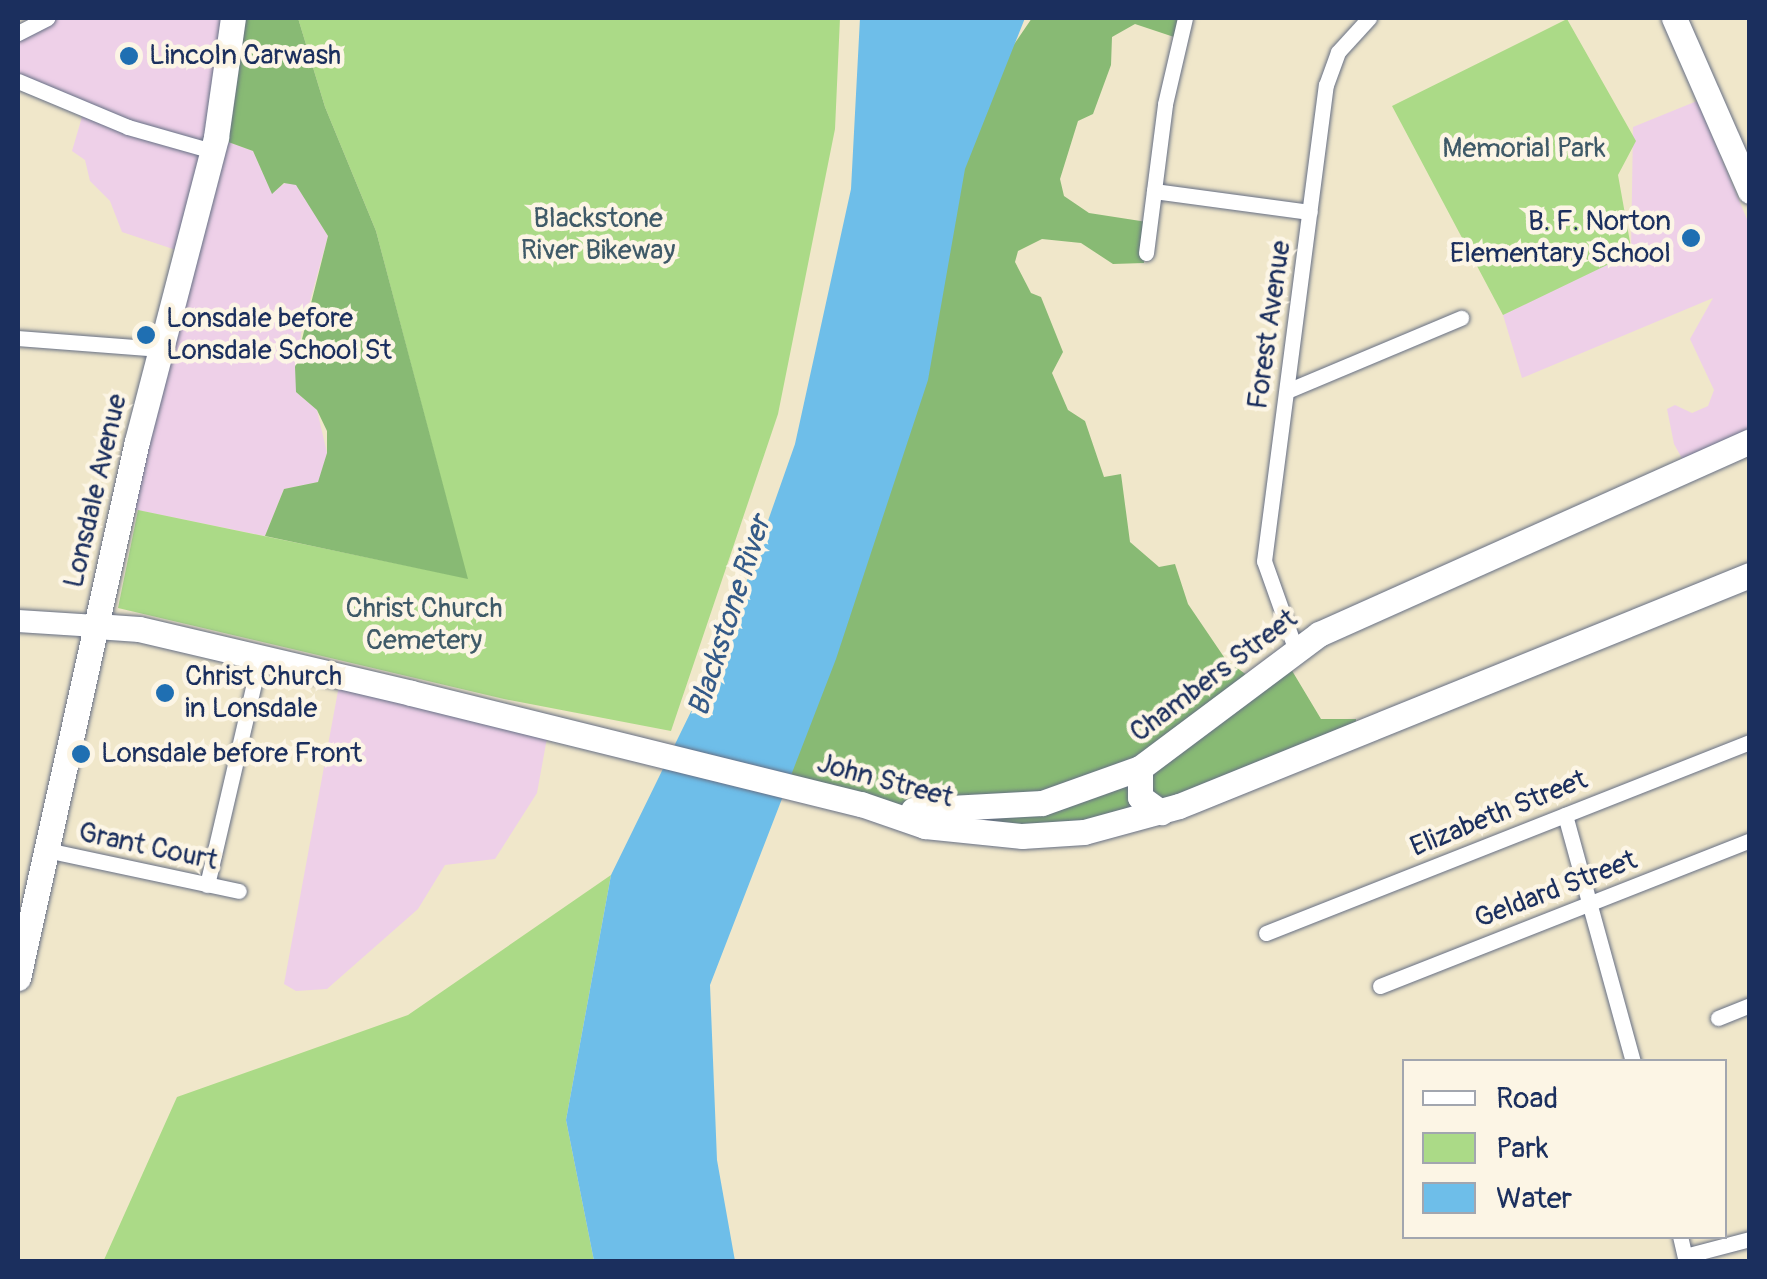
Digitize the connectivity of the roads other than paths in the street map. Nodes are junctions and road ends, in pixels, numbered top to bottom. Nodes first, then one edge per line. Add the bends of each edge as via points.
1 (47, 18) edge
2 (233, 18) edge
3 (1185, 18) edge
4 (1369, 18) edge
5 (1674, 18) edge
6 (18, 33) edge
7 (18, 81) edge
8 (212, 152) junction
9 (1154, 191) junction
10 (1749, 191) edge
11 (1310, 212) junction
12 (1146, 253) dead end
13 (1461, 318) dead end
14 (18, 338) edge
15 (160, 349) junction
16 (1286, 391) junction
17 (1750, 441) edge
18 (1750, 575) edge
19 (18, 621) edge
20 (96, 626) junction
21 (1296, 648) junction
22 (260, 658) junction
23 (1750, 742) edge
24 (1140, 768) junction
25 (861, 804) junction
26 (1020, 807) junction
27 (1161, 812) junction
28 (1566, 815) junction
29 (1009, 836) junction
30 (1750, 840) edge
31 (46, 850) junction
32 (207, 885) junction
33 (239, 892) dead end
34 (1589, 902) junction
35 (1266, 933) dead end
36 (18, 978) edge
37 (1380, 986) dead end
38 (1750, 1005) edge
39 (1718, 1018) dead end
40 (1632, 1059) edge
41 (1750, 1239) edge
42 (1686, 1259) edge

1 - 6 street
2 - 8 main road, Lonsdale Avenue
3 - 9 street
4 - 11 street, Forest Avenue via 1330,70
5 - 10 main road
7 - 8 street via 128,127
8 - 15 main road, Lonsdale Avenue
9 - 11 street
9 - 12 street
11 - 16 street, Forest Avenue
13 - 16 street
14 - 15 street
15 - 20 main road, Lonsdale Avenue
16 - 21 street, Forest Avenue via 1264,561
17 - 21 main road, Chambers Street
18 - 27 main road, John Street
19 - 20 main road
20 - 22 main road, John Street
20 - 31 main road, Lonsdale Avenue
21 - 24 main road, Chambers Street
22 - 25 main road, John Street
22 - 32 street
23 - 28 street, Elizabeth Street
24 - 26 main road, Chambers Street
24 - 27 main road via 1140,797
25 - 26 main road, Chambers Street via 923,812
25 - 29 main road, John Street via 924,826
26 - 29 main road
27 - 29 main road, John Street via 1084,832
28 - 34 street
28 - 35 street, Elizabeth Street
30 - 34 street, Geldard Street
31 - 32 street, Grant Court
31 - 36 main road, Lonsdale Avenue
32 - 33 street, Grant Court
34 - 37 street, Geldard Street
34 - 40 street
38 - 39 street
41 - 42 street

